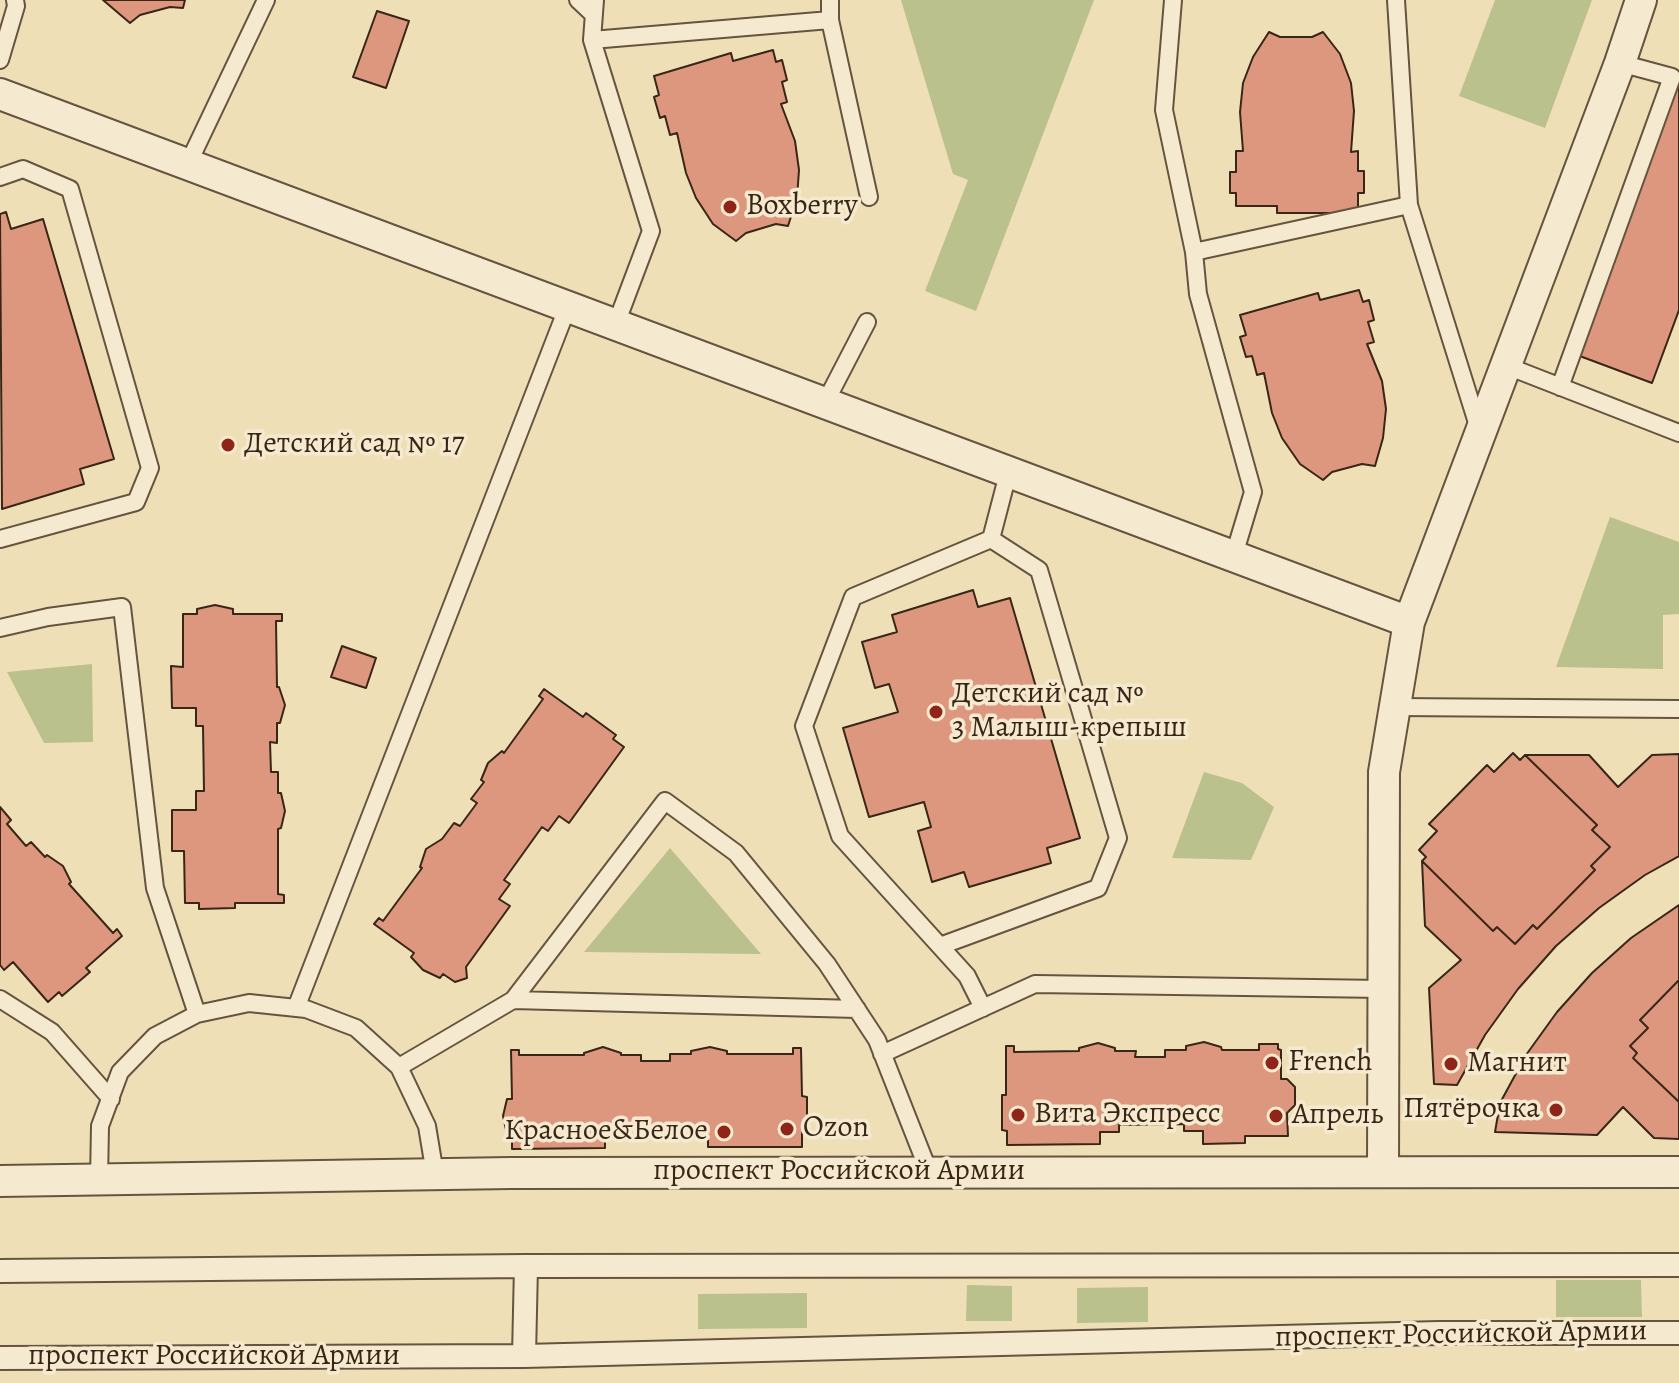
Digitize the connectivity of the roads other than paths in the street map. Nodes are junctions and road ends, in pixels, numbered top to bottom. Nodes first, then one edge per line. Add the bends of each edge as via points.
1 (15, 0) edge
2 (266, 0) edge
3 (578, 0) edge
4 (830, 0) edge
5 (1173, 0) edge
6 (1396, 0) edge
7 (1641, 0) edge
8 (594, 7) edge
9 (830, 20) junction
10 (592, 40) junction
11 (0, 60) edge
12 (1620, 63) junction
13 (0, 94) edge
14 (188, 164) junction
15 (0, 177) edge
16 (869, 197) dead end
17 (1409, 205) junction
18 (1194, 252) junction
19 (568, 306) junction
20 (867, 322) dead end
21 (616, 324) junction
22 (1507, 366) junction
23 (1560, 387) junction
24 (825, 403) junction
25 (1479, 430) junction
26 (1679, 433) edge
27 (1009, 470) junction
28 (0, 539) edge
29 (991, 539) junction
30 (1234, 555) junction
31 (1409, 622) junction
32 (0, 628) edge
33 (1395, 707) junction
34 (1679, 709) edge
35 (940, 946) junction
36 (1383, 989) junction
37 (0, 999) edge
38 (513, 1000) junction
39 (296, 1008) junction
40 (983, 1008) junction
41 (857, 1009) junction
42 (197, 1014) junction
43 (882, 1054) junction
44 (399, 1067) junction
45 (111, 1099) junction
46 (1383, 1171) junction
47 (929, 1172) junction
48 (1679, 1172) edge
49 (435, 1174) junction
50 (99, 1180) junction
51 (0, 1181) edge
52 (1679, 1265) edge
53 (526, 1266) junction
54 (0, 1271) edge
55 (1679, 1333) edge
56 (524, 1356) junction
57 (0, 1358) edge

1 - 11 lane
2 - 14 lane
3 - 8 lane
4 - 9 lane
5 - 18 lane via 1164,110
6 - 17 lane
7 - 12 street
8 - 10 lane
9 - 10 lane
9 - 16 lane
10 - 21 lane via 651,231
12 - 22 street
12 - 23 lane via 1672,77
13 - 14 street
14 - 19 street
15 - 28 lane via 23,169 70,189 150,468 136,502
17 - 18 lane
17 - 25 lane
18 - 30 lane via 1198,294 1253,492
19 - 21 street
19 - 39 lane
20 - 24 lane
21 - 24 street
22 - 23 lane
22 - 25 street
23 - 26 lane
24 - 27 street
25 - 31 street
27 - 29 lane
27 - 30 street
29 - 35 lane via 853,597 804,726 840,836
29 - 35 lane via 1039,570 1118,838 1098,888
30 - 31 street
31 - 33 street
32 - 42 lane via 122,607 155,888
33 - 34 lane
33 - 36 street via 1384,772
35 - 40 lane via 967,976
36 - 40 lane via 1035,984
36 - 46 street
37 - 45 lane via 52,1032
38 - 41 lane
38 - 41 lane via 665,801 736,853
38 - 44 lane
39 - 42 lane via 249,1003
39 - 44 lane via 356,1028
40 - 43 lane
41 - 43 lane
42 - 45 lane via 155,1036 120,1072
43 - 47 lane
44 - 49 lane via 427,1126
45 - 50 lane via 100,1126
46 - 47 street, проспект Российской Армии
46 - 48 street, проспект Российской Армии
47 - 49 street, проспект Российской Армии
49 - 50 street, проспект Российской Армии
50 - 51 street, проспект Российской Армии
52 - 53 street
53 - 54 street
53 - 56 street
55 - 56 street, проспект Российской Армии via 1439,1333
56 - 57 street, проспект Российской Армии

